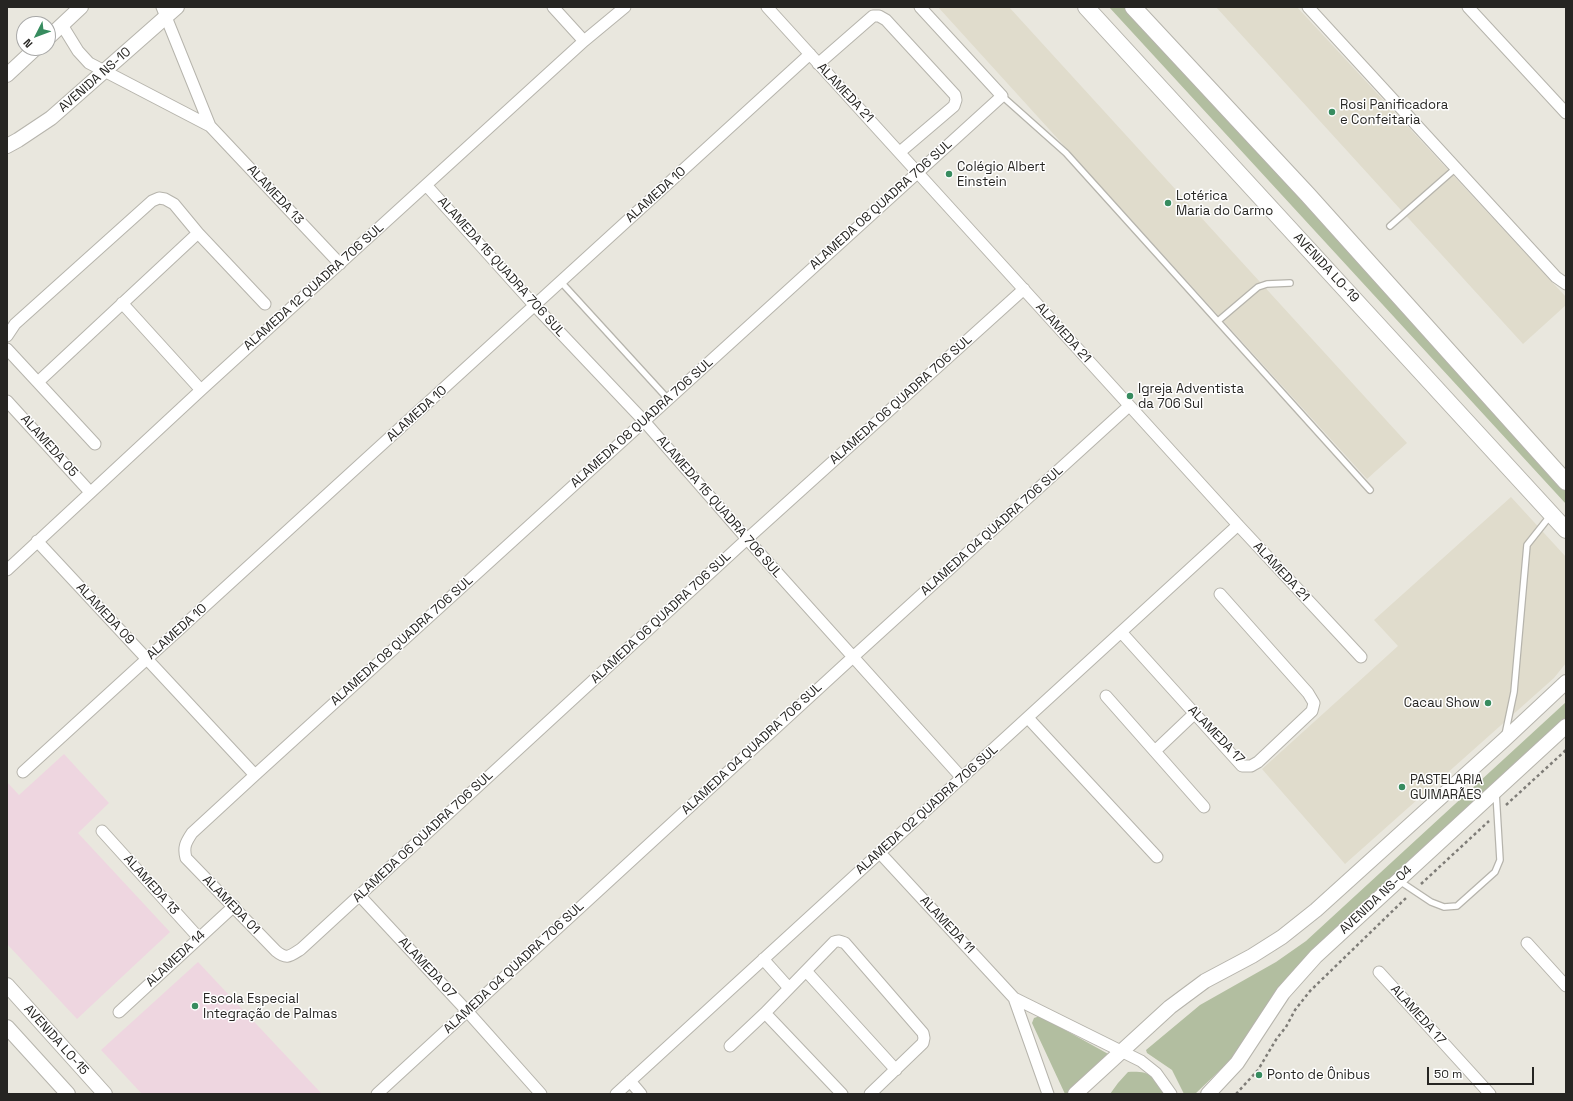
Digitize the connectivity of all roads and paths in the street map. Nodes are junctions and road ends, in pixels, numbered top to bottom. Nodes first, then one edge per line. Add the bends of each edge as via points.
1 (81, 7) edge
2 (177, 7) edge
3 (553, 7) edge
4 (767, 7) edge
5 (920, 7) edge
6 (1086, 7) edge
7 (1132, 7) edge
8 (1308, 7) edge
9 (1468, 7) edge
10 (620, 9) edge
11 (164, 12) edge
12 (62, 25) junction
13 (56, 31) edge
14 (584, 41) junction
15 (810, 54) junction
16 (27, 56) edge
17 (818, 64) junction
18 (103, 72) junction
19 (7, 75) edge
20 (1002, 96) junction
21 (1566, 113) edge
22 (210, 126) junction
23 (7, 146) edge
24 (900, 152) junction
25 (1456, 168) junction
26 (918, 172) junction
27 (426, 185) junction
28 (1390, 226) dead end
29 (198, 233) junction
30 (340, 264) junction
31 (561, 282) junction
32 (1290, 283) dead end
33 (1566, 284) edge
34 (1024, 289) junction
35 (122, 303) junction
36 (265, 304) dead end
37 (535, 306) junction
38 (1218, 321) junction
39 (7, 336) edge
40 (7, 349) edge
41 (38, 382) junction
42 (201, 390) junction
43 (668, 399) junction
44 (7, 400) edge
45 (1129, 406) junction
46 (644, 421) junction
47 (95, 444) dead end
48 (1566, 482) edge
49 (1370, 490) dead end
50 (90, 492) junction
51 (1552, 514) junction
52 (1238, 525) junction
53 (1566, 530) edge
54 (747, 539) junction
55 (38, 541) junction
56 (7, 570) edge
57 (1220, 594) dead end
58 (1121, 632) junction
59 (853, 657) junction
60 (1361, 657) dead end
61 (147, 659) junction
62 (1566, 682) edge
63 (1106, 696) dead end
64 (1195, 713) junction
65 (1028, 718) junction
66 (1566, 726) edge
67 (1504, 740) junction
68 (1566, 750) edge
69 (1155, 752) junction
70 (23, 772) dead end
71 (255, 775) junction
72 (962, 778) junction
73 (1495, 791) junction
74 (1204, 807) dead end
75 (1503, 808) dead end
76 (1492, 818) dead end
77 (102, 831) dead end
78 (192, 833) joint
79 (880, 853) junction
80 (1157, 857) dead end
81 (1398, 880) junction
82 (1420, 886) dead end
83 (360, 896) junction
84 (1409, 896) dead end
85 (234, 906) junction
86 (199, 938) junction
87 (1527, 943) dead end
88 (301, 949) joint
89 (763, 959) junction
90 (806, 971) junction
91 (1379, 972) dead end
92 (7, 985) edge
93 (1566, 986) edge
94 (789, 988) junction
95 (1014, 998) junction
96 (467, 1011) junction
97 (119, 1012) dead end
98 (765, 1013) junction
99 (7, 1027) edge
100 (730, 1046) dead end
101 (1121, 1051) junction
102 (896, 1070) junction
103 (630, 1081) junction
104 (68, 1094) edge
105 (106, 1094) edge
106 (377, 1094) edge
107 (542, 1094) edge
108 (616, 1094) edge
109 (641, 1094) edge
110 (842, 1094) edge
111 (870, 1094) edge
112 (1048, 1094) edge
113 (1075, 1094) edge
114 (1171, 1094) edge
115 (1208, 1094) edge
116 (1236, 1094) edge
117 (1490, 1094) edge

1 - 12 street
2 - 11 street, AVENIDA NS-10
3 - 14 street
4 - 15 street, ALAMEDA 21
5 - 20 street
6 - 51 main road, AVENIDA LO-19
7 - 48 main road via 1308,195
8 - 25 street
9 - 21 street
10 - 14 street, ALAMEDA 12 QUADRA 706 SUL
11 - 18 street, AVENIDA NS-10
11 - 22 street, ALAMEDA 13
12 - 13 street
12 - 18 street, ALAMEDA 13 via 78,52 88,63
14 - 27 street, ALAMEDA 12 QUADRA 706 SUL
15 - 17 street, ALAMEDA 21
15 - 31 street, ALAMEDA 10
16 - 19 street
17 - 24 street, ALAMEDA 21
17 - 24 street via 873,16 886,20 956,100 954,106
18 - 22 street, ALAMEDA 13
18 - 23 street, AVENIDA NS-10 via 51,118
20 - 26 street, ALAMEDA 08 QUADRA 706 SUL
20 - 38 lane via 1066,153
22 - 30 street, ALAMEDA 13
24 - 26 street, ALAMEDA 21
25 - 28 lane
25 - 33 street via 1556,277
26 - 34 street, ALAMEDA 21
26 - 43 street, ALAMEDA 08 QUADRA 706 SUL
27 - 30 street, ALAMEDA 12 QUADRA 706 SUL
27 - 37 street, ALAMEDA 15 QUADRA 706 SUL
29 - 35 street
29 - 36 street
29 - 39 street via 174,204 159,198 152,201 15,324
30 - 42 street, ALAMEDA 12 QUADRA 706 SUL
31 - 37 street, ALAMEDA 10
31 - 43 lane
32 - 38 lane via 1258,287
34 - 45 street, ALAMEDA 21
34 - 54 street, ALAMEDA 06 QUADRA 706 SUL
35 - 41 street
35 - 42 street
37 - 46 street, ALAMEDA 15 QUADRA 706 SUL
37 - 61 street, ALAMEDA 10
38 - 49 lane
40 - 41 street
41 - 47 street
42 - 50 street, ALAMEDA 12 QUADRA 706 SUL
43 - 46 street, ALAMEDA 08 QUADRA 706 SUL
44 - 50 street, ALAMEDA 05
45 - 52 street, ALAMEDA 21
45 - 59 street, ALAMEDA 04 QUADRA 706 SUL
46 - 54 street, ALAMEDA 15 QUADRA 706 SUL
46 - 71 street, ALAMEDA 08 QUADRA 706 SUL
50 - 55 street, ALAMEDA 12 QUADRA 706 SUL
51 - 53 main road, AVENIDA LO-19
51 - 67 lane via 1527,545 1514,692
52 - 58 street, ALAMEDA 02 QUADRA 706 SUL
52 - 60 street, ALAMEDA 21
54 - 59 street, ALAMEDA 15 QUADRA 706 SUL
54 - 83 street, ALAMEDA 06 QUADRA 706 SUL
55 - 56 street, ALAMEDA 12 QUADRA 706 SUL
55 - 61 street, ALAMEDA 09
57 - 64 street, ALAMEDA 17 via 1314,703 1312,711 1258,762 1250,766 1242,766
58 - 64 street, ALAMEDA 17
58 - 65 street, ALAMEDA 02 QUADRA 706 SUL
59 - 72 street, ALAMEDA 15 QUADRA 706 SUL
59 - 96 street, ALAMEDA 04 QUADRA 706 SUL
61 - 70 street, ALAMEDA 10
61 - 71 street, ALAMEDA 09
62 - 67 street
63 - 69 street
64 - 69 street
65 - 72 street, ALAMEDA 02 QUADRA 706 SUL
65 - 80 street
66 - 73 street, AVENIDA NS-04
67 - 101 street via 1316,910 1282,937 1205,981 1170,1006
68 - 75 path
69 - 74 street
71 - 78 street, ALAMEDA 08 QUADRA 706 SUL
72 - 79 street, ALAMEDA 02 QUADRA 706 SUL
73 - 81 street, AVENIDA NS-04
73 - 81 lane via 1500,860 1495,872 1457,906 1444,907 1431,902
76 - 82 path
77 - 86 street, ALAMEDA 13
78 - 85 street, ALAMEDA 01 via 185,844 186,858
79 - 89 street, ALAMEDA 02 QUADRA 706 SUL
79 - 95 street, ALAMEDA 11
81 - 115 street, AVENIDA NS-04 via 1316,956 1283,993 1237,1063
83 - 88 street, ALAMEDA 06 QUADRA 706 SUL
83 - 96 street, ALAMEDA 07
84 - 116 path via 1310,992 1295,1010 1258,1070
85 - 86 street, ALAMEDA 14
85 - 88 street, ALAMEDA 01 via 282,956 288,957
86 - 97 street, ALAMEDA 14
87 - 93 street
89 - 94 street
89 - 103 street, ALAMEDA 02 QUADRA 706 SUL
90 - 94 street
90 - 102 street
90 - 102 street via 834,942 837,940 845,943 923,1033 923,1043
91 - 117 street, ALAMEDA 17
92 - 105 street, AVENIDA LO-15
94 - 98 street
95 - 101 street, ALAMEDA 11
95 - 112 street, ALAMEDA 11
96 - 106 street, ALAMEDA 04 QUADRA 706 SUL
96 - 107 street, ALAMEDA 07
98 - 100 street
98 - 110 street
99 - 104 street, AVENIDA LO-15
101 - 113 street
101 - 114 street, ALAMEDA 11 via 1156,1073
102 - 111 street
103 - 108 street, ALAMEDA 02 QUADRA 706 SUL
103 - 109 street

